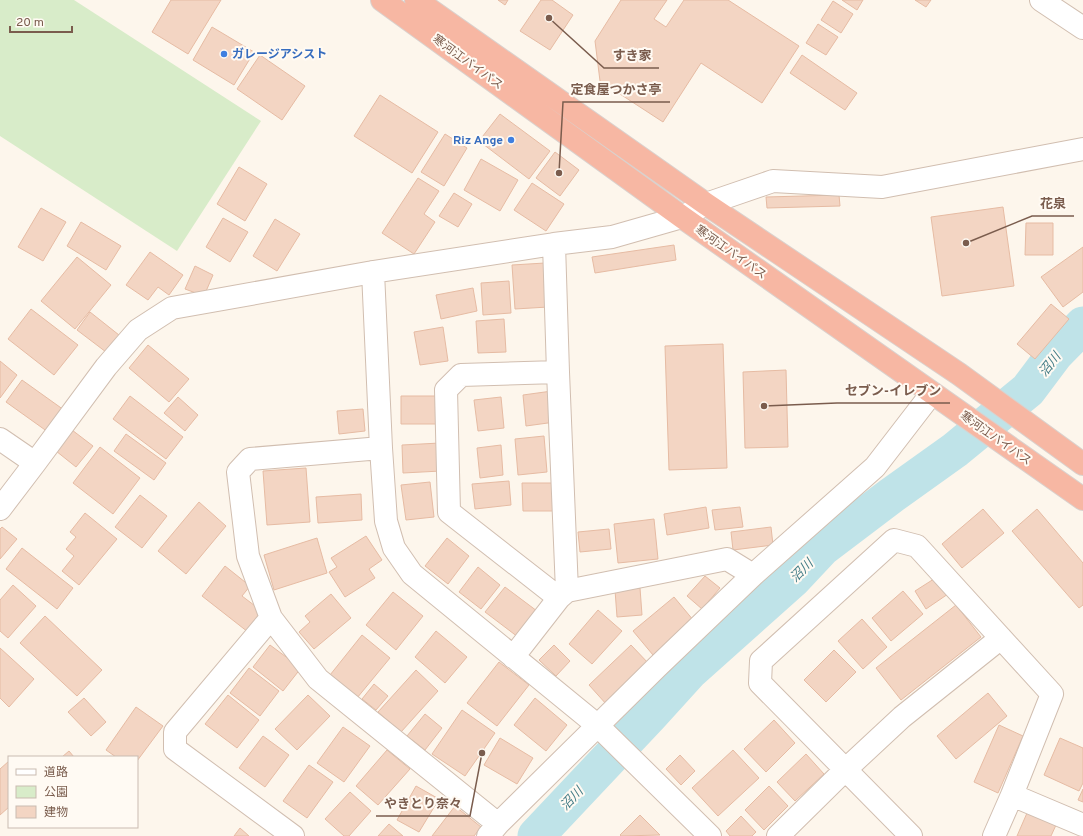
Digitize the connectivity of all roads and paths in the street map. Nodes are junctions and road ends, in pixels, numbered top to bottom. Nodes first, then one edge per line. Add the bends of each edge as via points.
1 (382, 0) edge
2 (416, 0) edge
3 (1041, 0) edge
4 (1083, 28) edge
5 (1083, 149) edge
6 (706, 204) junction
7 (682, 217) junction
8 (554, 244) junction
9 (373, 272) junction
10 (558, 372) junction
11 (932, 393) junction
12 (0, 439) edge
13 (381, 448) junction
14 (36, 463) junction
15 (1083, 464) edge
16 (1083, 500) edge
17 (0, 509) edge
18 (753, 575) junction
19 (563, 594) junction
20 (271, 618) junction
21 (1002, 638) junction
22 (513, 657) junction
23 (597, 726) junction
24 (845, 770) junction
25 (1012, 795) junction
26 (1083, 825) edge
27 (493, 830) edge
28 (293, 836) edge
29 (710, 836) edge
30 (778, 836) edge
31 (911, 836) edge
32 (994, 836) edge

1 - 7 highway, 寒河江バイパス
2 - 6 highway, 寒河江バイパス
3 - 4 street
5 - 6 street via 882,187 773,181
6 - 7 street
6 - 15 highway, 寒河江バイパス via 959,374
7 - 8 street via 612,237
7 - 11 highway, 寒河江バイパス
8 - 9 street
8 - 10 street
9 - 13 street
9 - 14 street via 172,308 138,330 106,367
10 - 19 street
10 - 19 street via 461,375 446,390 449,512
11 - 16 highway, 寒河江バイパス
11 - 18 street via 875,467
12 - 14 street
13 - 20 street via 250,459 238,472 248,556
13 - 22 street via 386,521 394,548 412,574
14 - 17 street
18 - 19 street via 727,559
18 - 23 street
19 - 22 street
20 - 27 street via 318,679
20 - 28 street via 175,732 176,748
21 - 24 street via 902,717
21 - 24 street via 917,546 894,540 761,661 760,683
21 - 25 street via 1052,694
22 - 23 street
23 - 27 street
23 - 29 street
24 - 30 street
24 - 31 street
25 - 26 street
25 - 32 street

